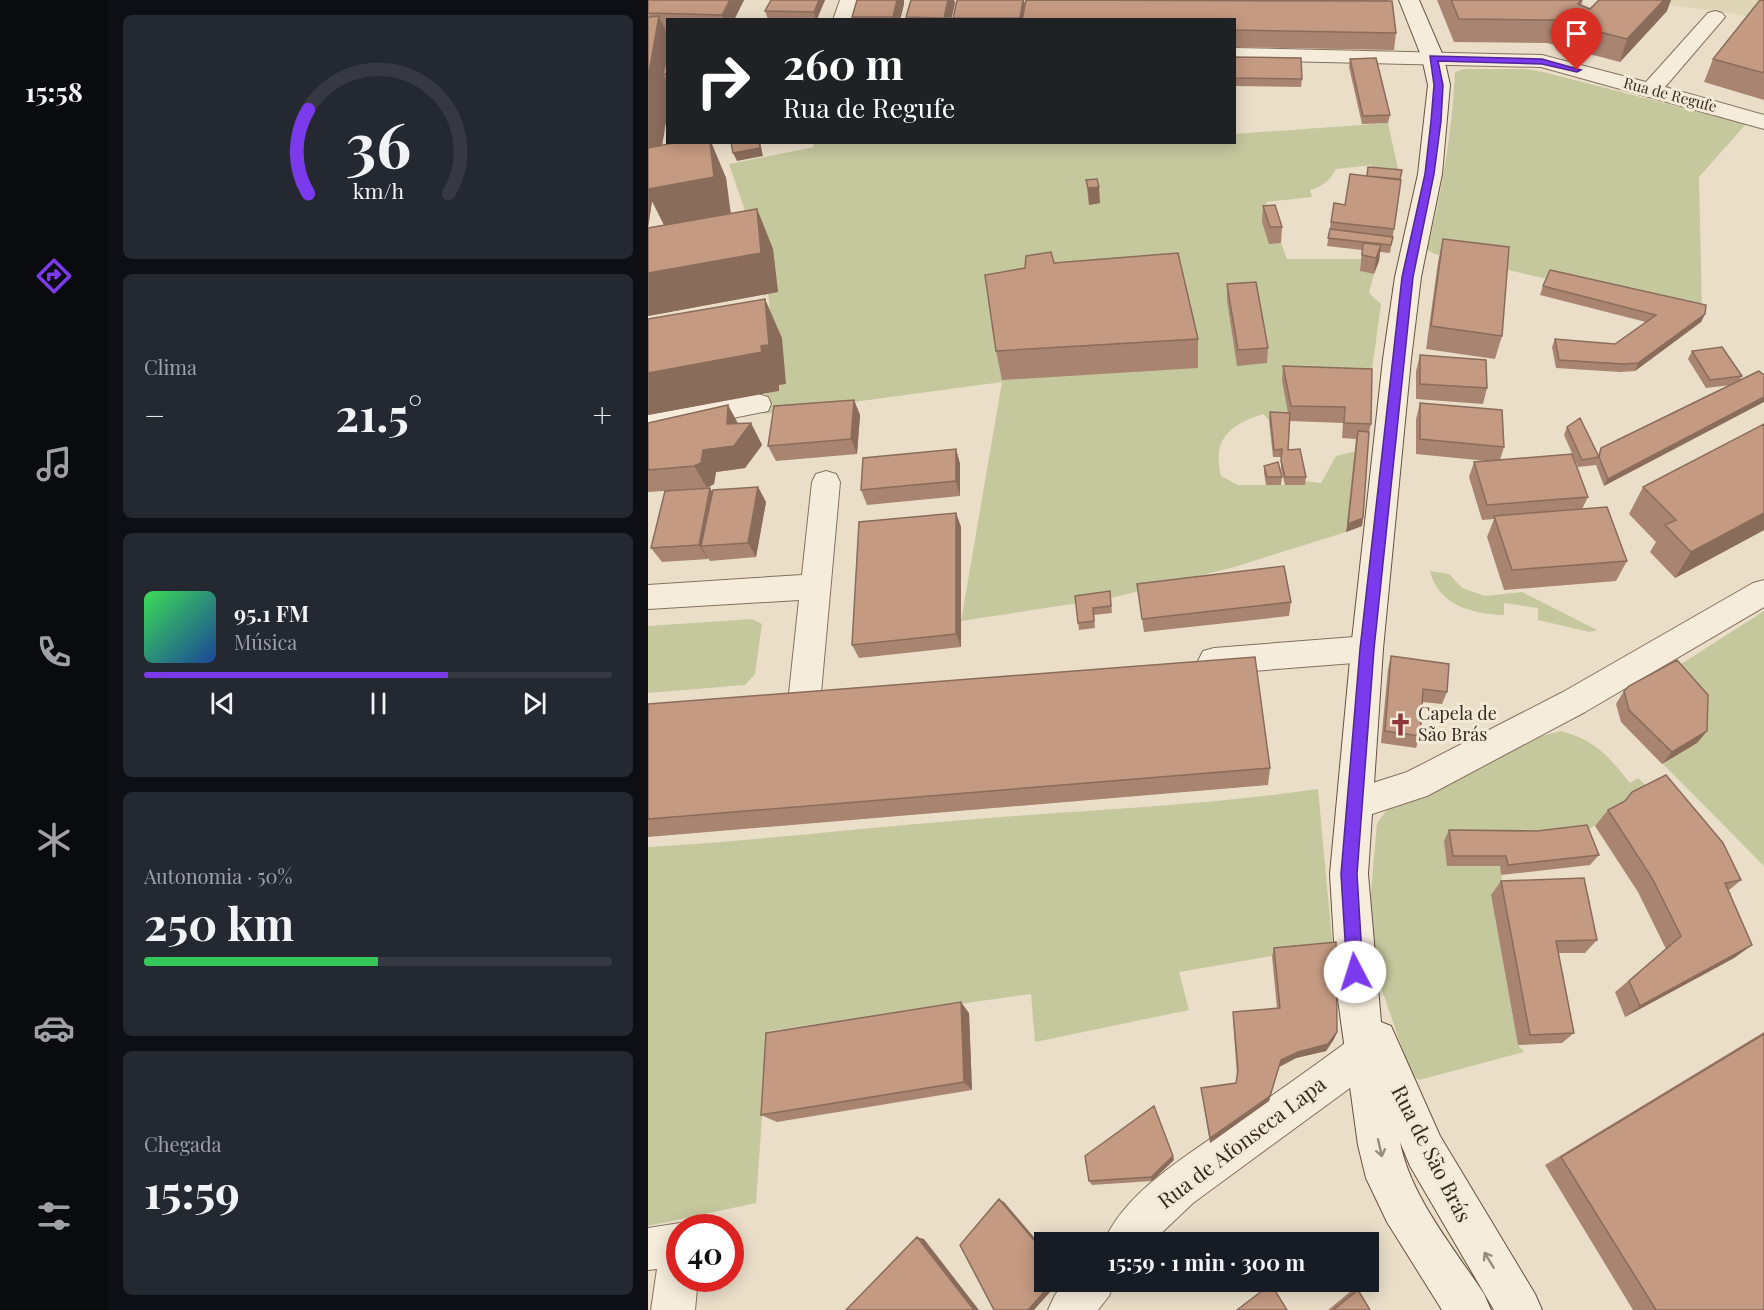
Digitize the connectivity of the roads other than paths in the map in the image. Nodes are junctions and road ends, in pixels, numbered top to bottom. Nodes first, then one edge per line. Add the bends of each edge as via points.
1 (850, 0) edge
2 (1409, 0) edge
3 (1715, 17) dead end
4 (844, 18) edge
5 (1236, 54) edge
6 (1433, 58) junction
7 (1651, 90) junction
8 (1764, 122) edge
9 (758, 404) dead end
10 (648, 426) edge
11 (826, 482) dead end
12 (815, 587) junction
13 (1764, 592) edge
14 (648, 597) edge
15 (1367, 649) junction
16 (1188, 663) edge
17 (772, 696) edge
18 (1354, 804) junction
19 (1357, 992) junction
20 (1369, 1071) junction
21 (1133, 1232) edge
22 (666, 1246) edge
23 (648, 1249) edge
24 (675, 1292) edge
25 (1085, 1292) edge
26 (673, 1310) edge
27 (1070, 1310) edge
28 (1468, 1310) edge
29 (1519, 1310) edge

1 - 4 street
2 - 6 street, Rua de São Brás
3 - 7 street
5 - 6 street, Rua de Regufe
6 - 7 street, Rua de Regufe via 1542,61
6 - 15 street, Rua de São Brás via 1439,85 1436,121 1430,174 1408,277
7 - 8 street, Rua de Regufe
9 - 10 street
11 - 12 street
12 - 14 street
12 - 17 street via 817,692
13 - 18 street via 1574,702 1425,779
15 - 16 street
15 - 18 street, Rua de São Brás
18 - 19 street, Rua de São Brás via 1349,874
19 - 20 street, Rua de São Brás
29 -> 19 street, Rua de São Brás via 1425,1150
20 - 21 street, Rua de Afonseca Lapa via 1178,1188
20 -> 28 street, Rua de São Brás via 1378,1145 1388,1178 1402,1207
22 - 23 street
24 - 26 street
25 - 27 street

